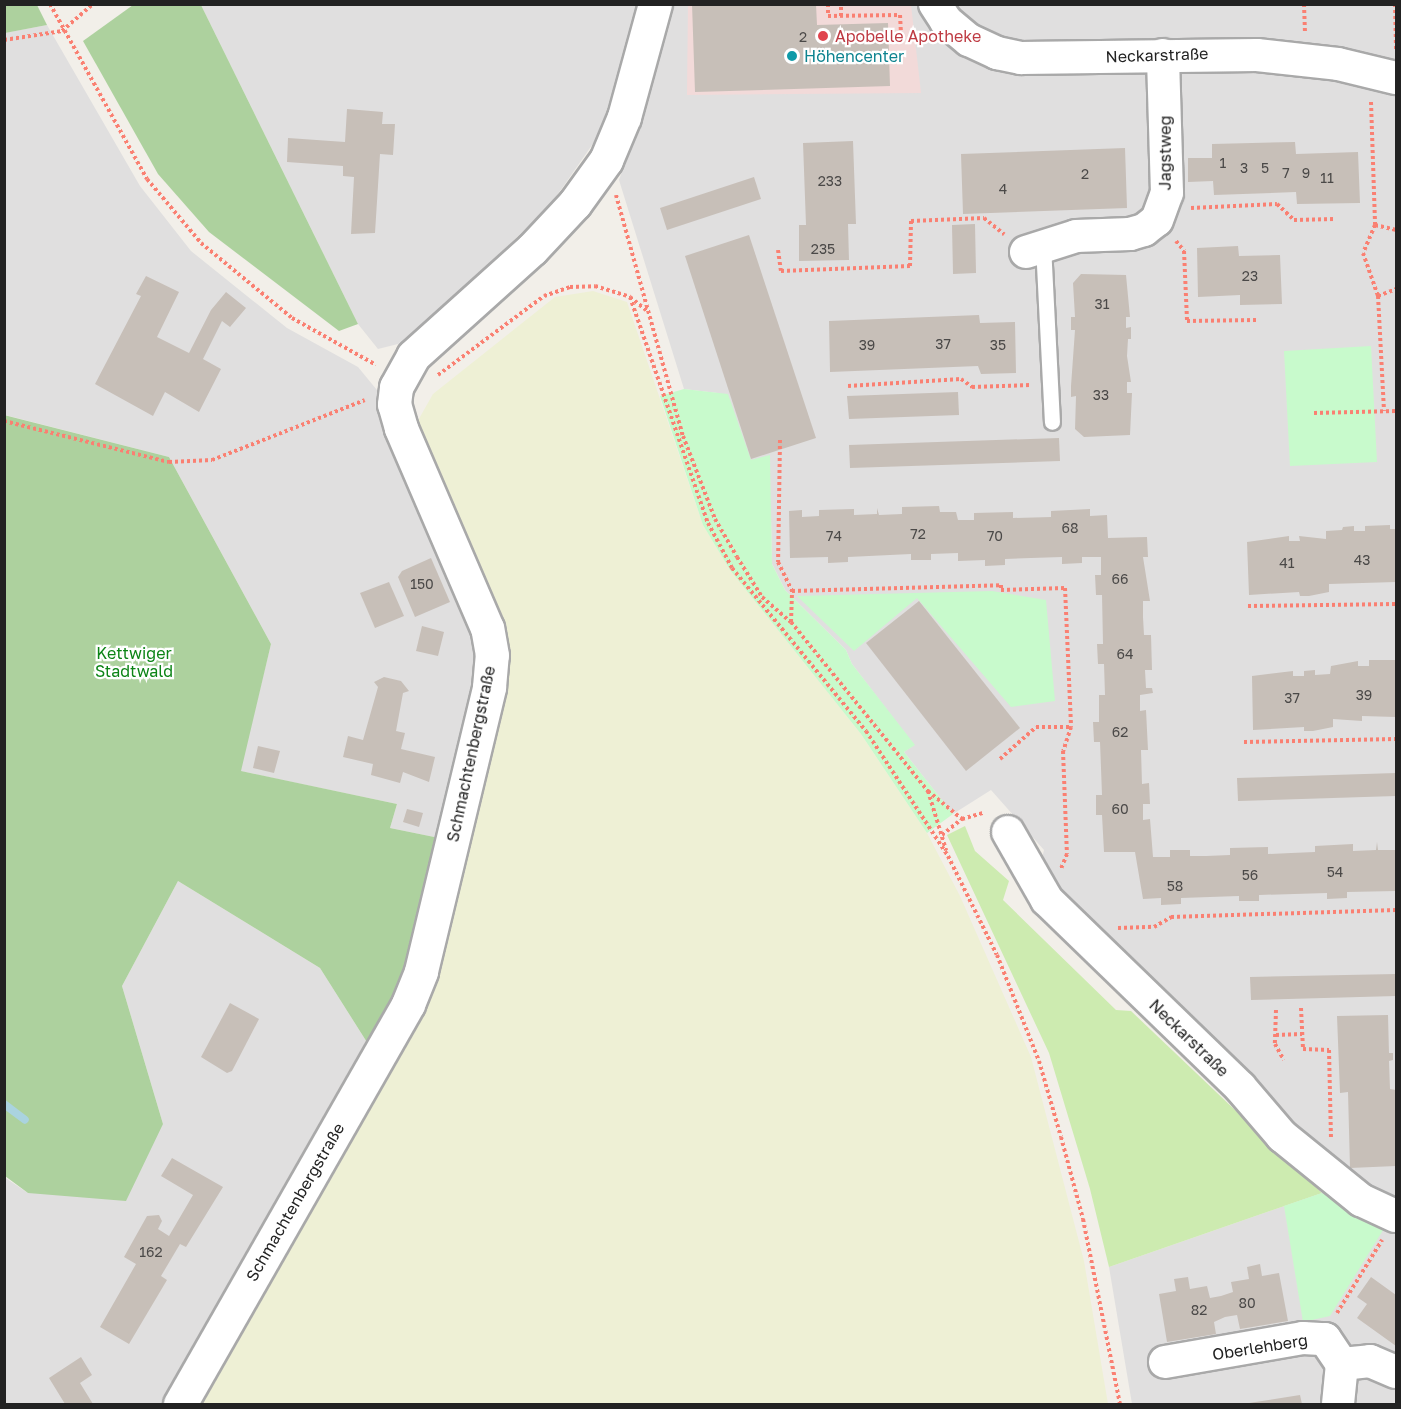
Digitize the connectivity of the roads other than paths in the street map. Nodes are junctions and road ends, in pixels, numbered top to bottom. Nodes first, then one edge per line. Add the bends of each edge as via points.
1 (655, 4) edge
2 (935, 4) edge
3 (1163, 55) junction
4 (1383, 75) edge
5 (1034, 248) joint
6 (1052, 422) dead end
7 (1008, 832) dead end
8 (1393, 1224) edge
9 (1165, 1362) dead end
10 (1342, 1364) junction
11 (1396, 1372) edge
12 (180, 1404) edge
13 (1338, 1404) edge

1 - 12 street, Schmachtenbergstraße via 624,117 606,160 575,203 532,249 413,356 396,387 394,404 401,429 487,628 492,655 489,687 420,971 408,1004
2 - 3 street, Neckarstraße via 946,21 969,40 997,53 1037,58
3 - 4 street, Neckarstraße via 1257,55
3 - 5 street, Jagstweg via 1167,193 1160,214 1144,230 1130,234 1076,236
5 - 6 lane
7 - 8 street, Neckarstraße via 1047,900 1240,1087 1282,1136 1332,1180
9 - 10 street, Oberlehberg via 1303,1338 1324,1338
10 - 11 street via 1370,1361
10 - 13 street

